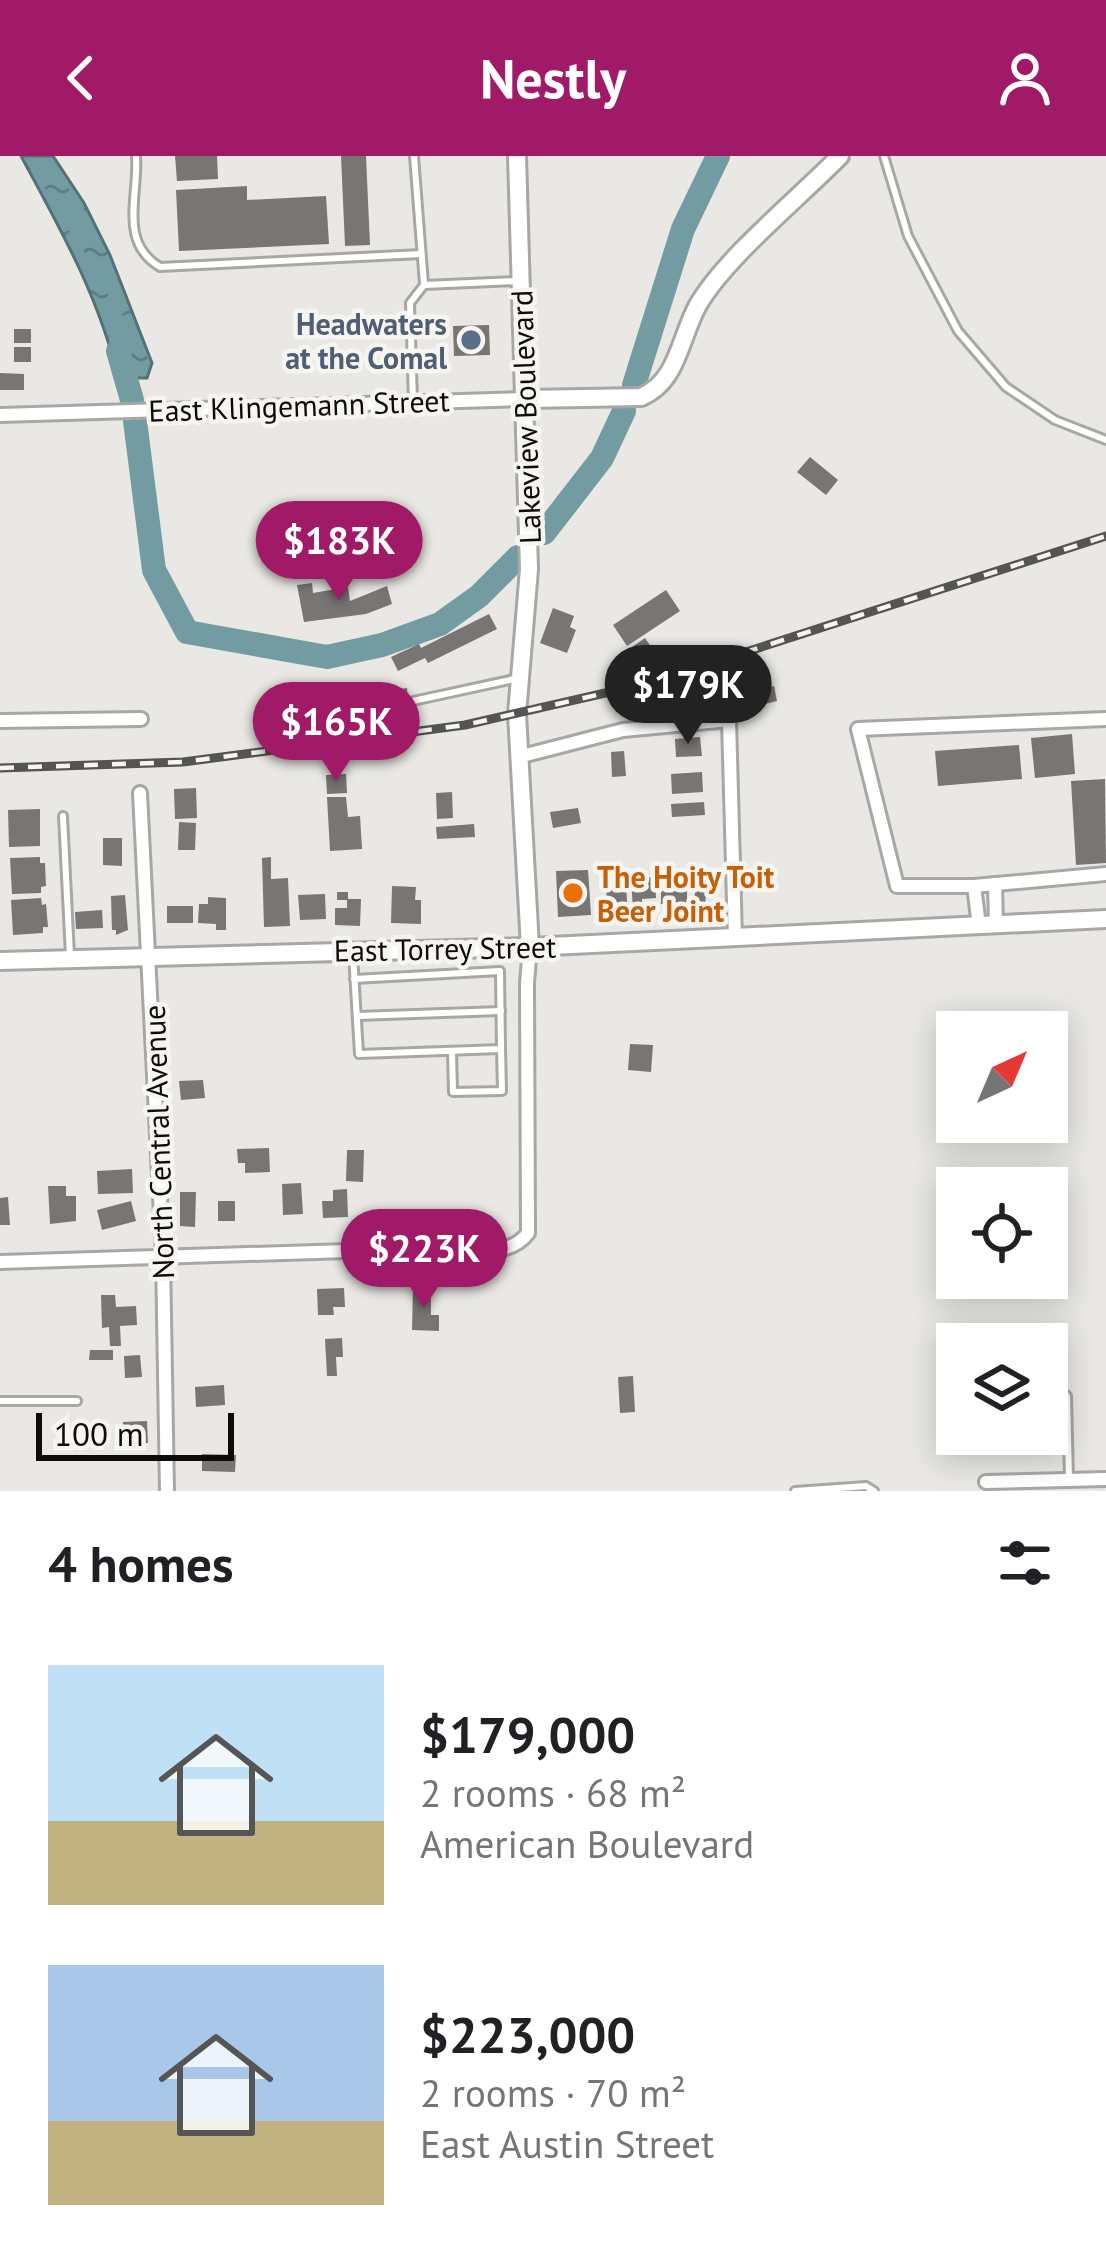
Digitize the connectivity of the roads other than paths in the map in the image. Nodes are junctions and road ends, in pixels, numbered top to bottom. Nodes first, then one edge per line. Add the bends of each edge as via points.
1 (136, 156) edge
2 (414, 156) edge
3 (517, 156) edge
4 (839, 156) edge
5 (884, 156) edge
6 (421, 254) junction
7 (522, 280) junction
8 (424, 286) junction
9 (525, 399) junction
10 (413, 400) junction
11 (0, 415) edge
12 (1106, 440) edge
13 (522, 677) junction
14 (413, 701) dead end
15 (141, 719) dead end
16 (1106, 719) edge
17 (0, 721) edge
18 (523, 756) junction
19 (140, 793) dead end
20 (63, 816) dead end
21 (1106, 874) edge
22 (995, 884) junction
23 (974, 886) junction
24 (1106, 920) edge
25 (987, 925) junction
26 (735, 938) junction
27 (530, 947) junction
28 (352, 951) junction
29 (151, 955) junction
30 (70, 958) junction
31 (0, 961) edge
32 (354, 980) junction
33 (501, 1012) junction
34 (356, 1016) junction
35 (501, 1049) junction
36 (452, 1051) junction
37 (163, 1256) junction
38 (0, 1262) edge
39 (0, 1401) edge
40 (77, 1401) dead end
41 (1068, 1404) edge
42 (1106, 1479) edge
43 (986, 1482) dead end
44 (1078, 1483) edge
45 (167, 1491) edge
46 (795, 1491) edge
47 (874, 1491) edge

1 - 6 lane via 133,227 160,267
2 - 6 lane
3 - 7 street, Lakeview Boulevard
4 - 9 street via 712,286 654,392
5 - 12 lane via 908,236 958,331 1006,387 1055,420
6 - 8 lane
7 - 8 lane
7 - 9 street, Lakeview Boulevard
8 - 10 lane via 410,303
9 - 10 street, East Klingemann Street
9 - 13 street, Lakeview Boulevard
10 - 11 street, East Klingemann Street
13 - 14 lane
13 - 18 street, Lakeview Boulevard
15 - 17 street
16 - 23 street via 858,729 897,886
18 - 26 street via 623,730 729,720
18 - 27 street, Lakeview Boulevard
19 - 29 street, North Central Avenue
20 - 30 lane
21 - 22 street
22 - 23 street
22 - 25 street
23 - 25 street
24 - 25 street, East Torrey Street
25 - 26 street, East Torrey Street
26 - 27 street, East Torrey Street
27 - 28 street, East Torrey Street
27 - 37 street, Lakeview Boulevard via 528,1233 521,1243 499,1250
28 - 29 street, East Torrey Street
28 - 32 lane
29 - 30 street, East Torrey Street
29 - 37 street, North Central Avenue
30 - 31 street, East Torrey Street
32 - 33 lane via 500,971
32 - 34 lane
33 - 34 lane
33 - 35 lane
34 - 36 lane via 359,1054
35 - 36 lane
35 - 36 lane via 502,1091 453,1092
37 - 38 street
37 - 45 street, North Central Avenue
39 - 40 lane
41 - 44 lane
42 - 44 street
43 - 44 street
46 - 47 lane

